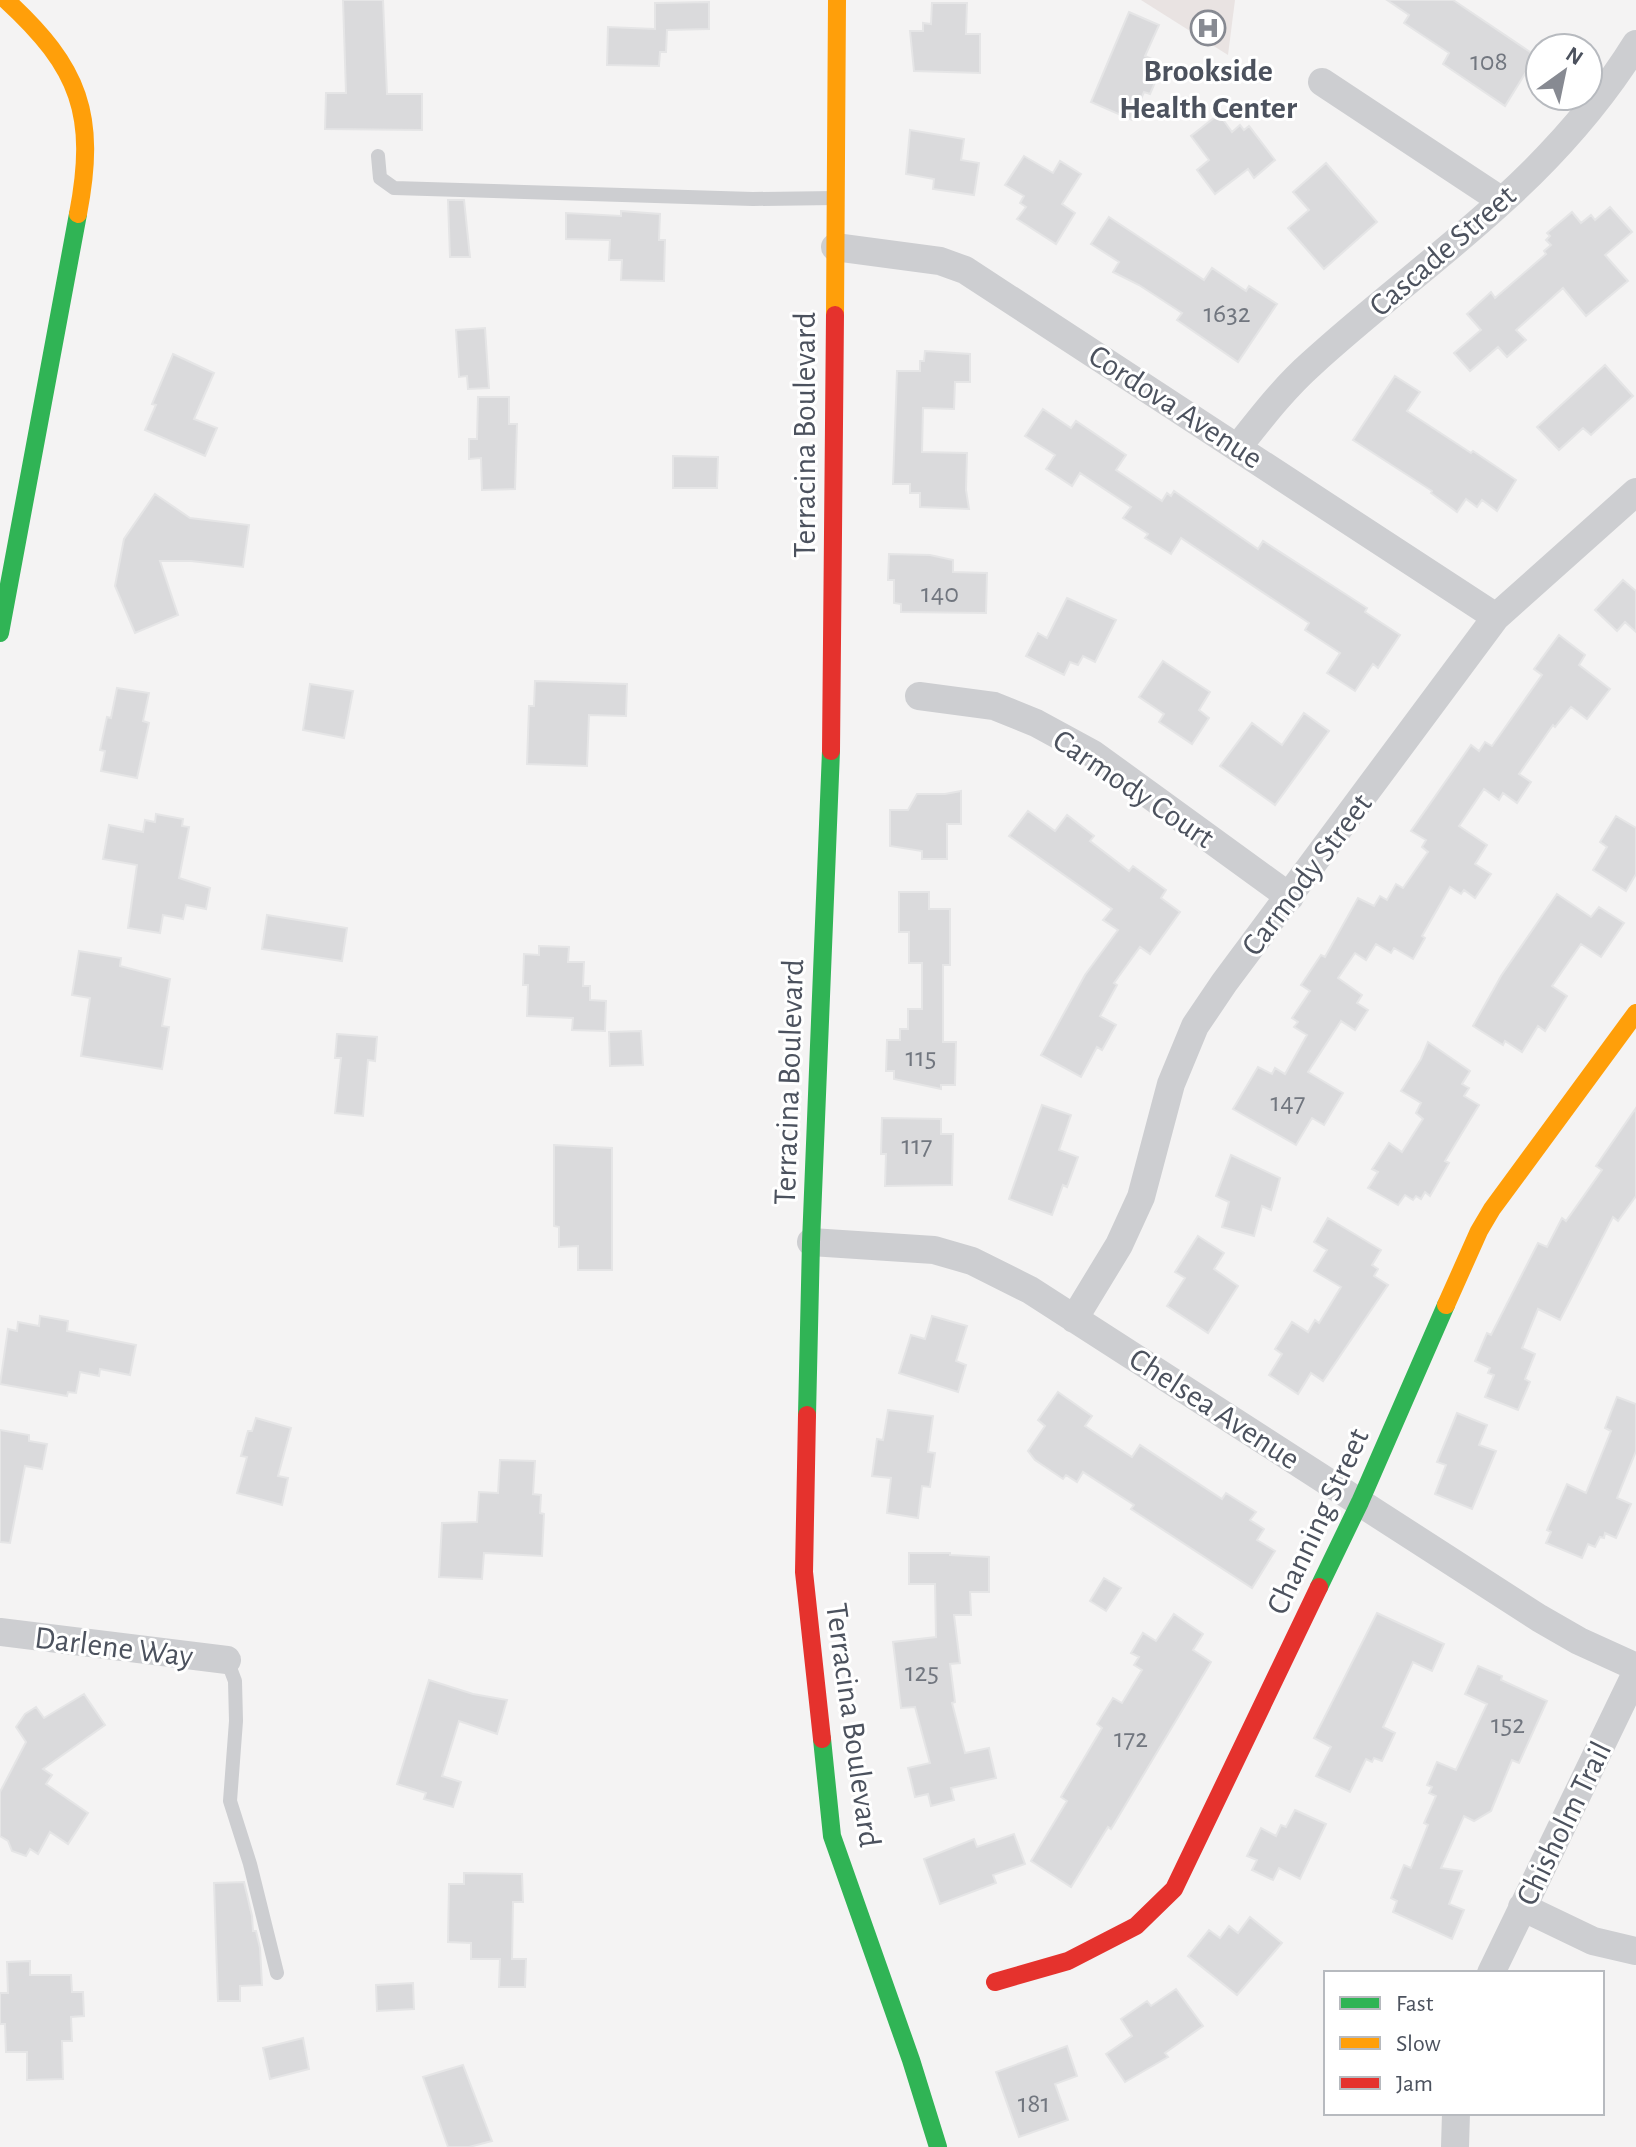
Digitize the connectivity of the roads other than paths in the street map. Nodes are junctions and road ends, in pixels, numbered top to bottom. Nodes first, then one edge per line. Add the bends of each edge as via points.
1 (6, 0) edge
2 (837, 0) edge
3 (1636, 44) edge
4 (1322, 82) dead end
5 (378, 156) dead end
6 (836, 198) junction
7 (1502, 201) junction
8 (835, 247) junction
9 (1238, 447) junction
10 (1636, 492) edge
11 (1496, 617) junction
12 (0, 633) edge
13 (919, 696) dead end
14 (1290, 897) junction
15 (1636, 1013) edge
16 (811, 1242) junction
17 (1074, 1319) junction
18 (1360, 1502) junction
19 (0, 1632) edge
20 (227, 1660) joint
21 (1636, 1670) edge
22 (1522, 1907) junction
23 (1636, 1951) edge
24 (1492, 1971) edge
25 (277, 1973) dead end
26 (995, 1982) dead end
27 (1456, 2115) edge
28 (938, 2147) edge
29 (1455, 2147) edge

1 - 12 main road via 43,32 73,80 87,135 81,199
2 - 6 main road, Terracina Boulevard
3 - 7 street, Cascade Street via 1560,142
4 - 7 street
5 - 6 lane via 380,178 394,188
6 - 8 main road, Terracina Boulevard
7 - 9 street, Cascade Street via 1309,365
8 - 9 street, Cordova Avenue via 940,261 965,270
8 - 16 main road, Terracina Boulevard via 832,736
9 - 11 street, Cordova Avenue
10 - 11 street, Carmody Street
11 - 14 street, Carmody Street
13 - 14 street, Carmody Court via 994,706 1036,723 1093,754
14 - 17 street, Carmody Street via 1195,1026 1171,1084 1141,1197
15 - 18 main road, Channing Street via 1479,1231
16 - 17 street, Chelsea Avenue via 934,1250 972,1261
16 - 28 main road, Terracina Boulevard via 804,1572 832,1836
17 - 18 street, Chelsea Avenue
18 - 21 street, Chelsea Avenue via 1539,1618
18 - 26 main road, Channing Street via 1174,1889 1136,1926 1068,1961
19 - 20 street, Darlene Way
20 - 25 lane via 235,1681 236,1721 230,1801
21 - 22 street, Chisholm Trail
22 - 23 street via 1593,1941
22 - 24 street, Chisholm Trail
27 - 29 street

